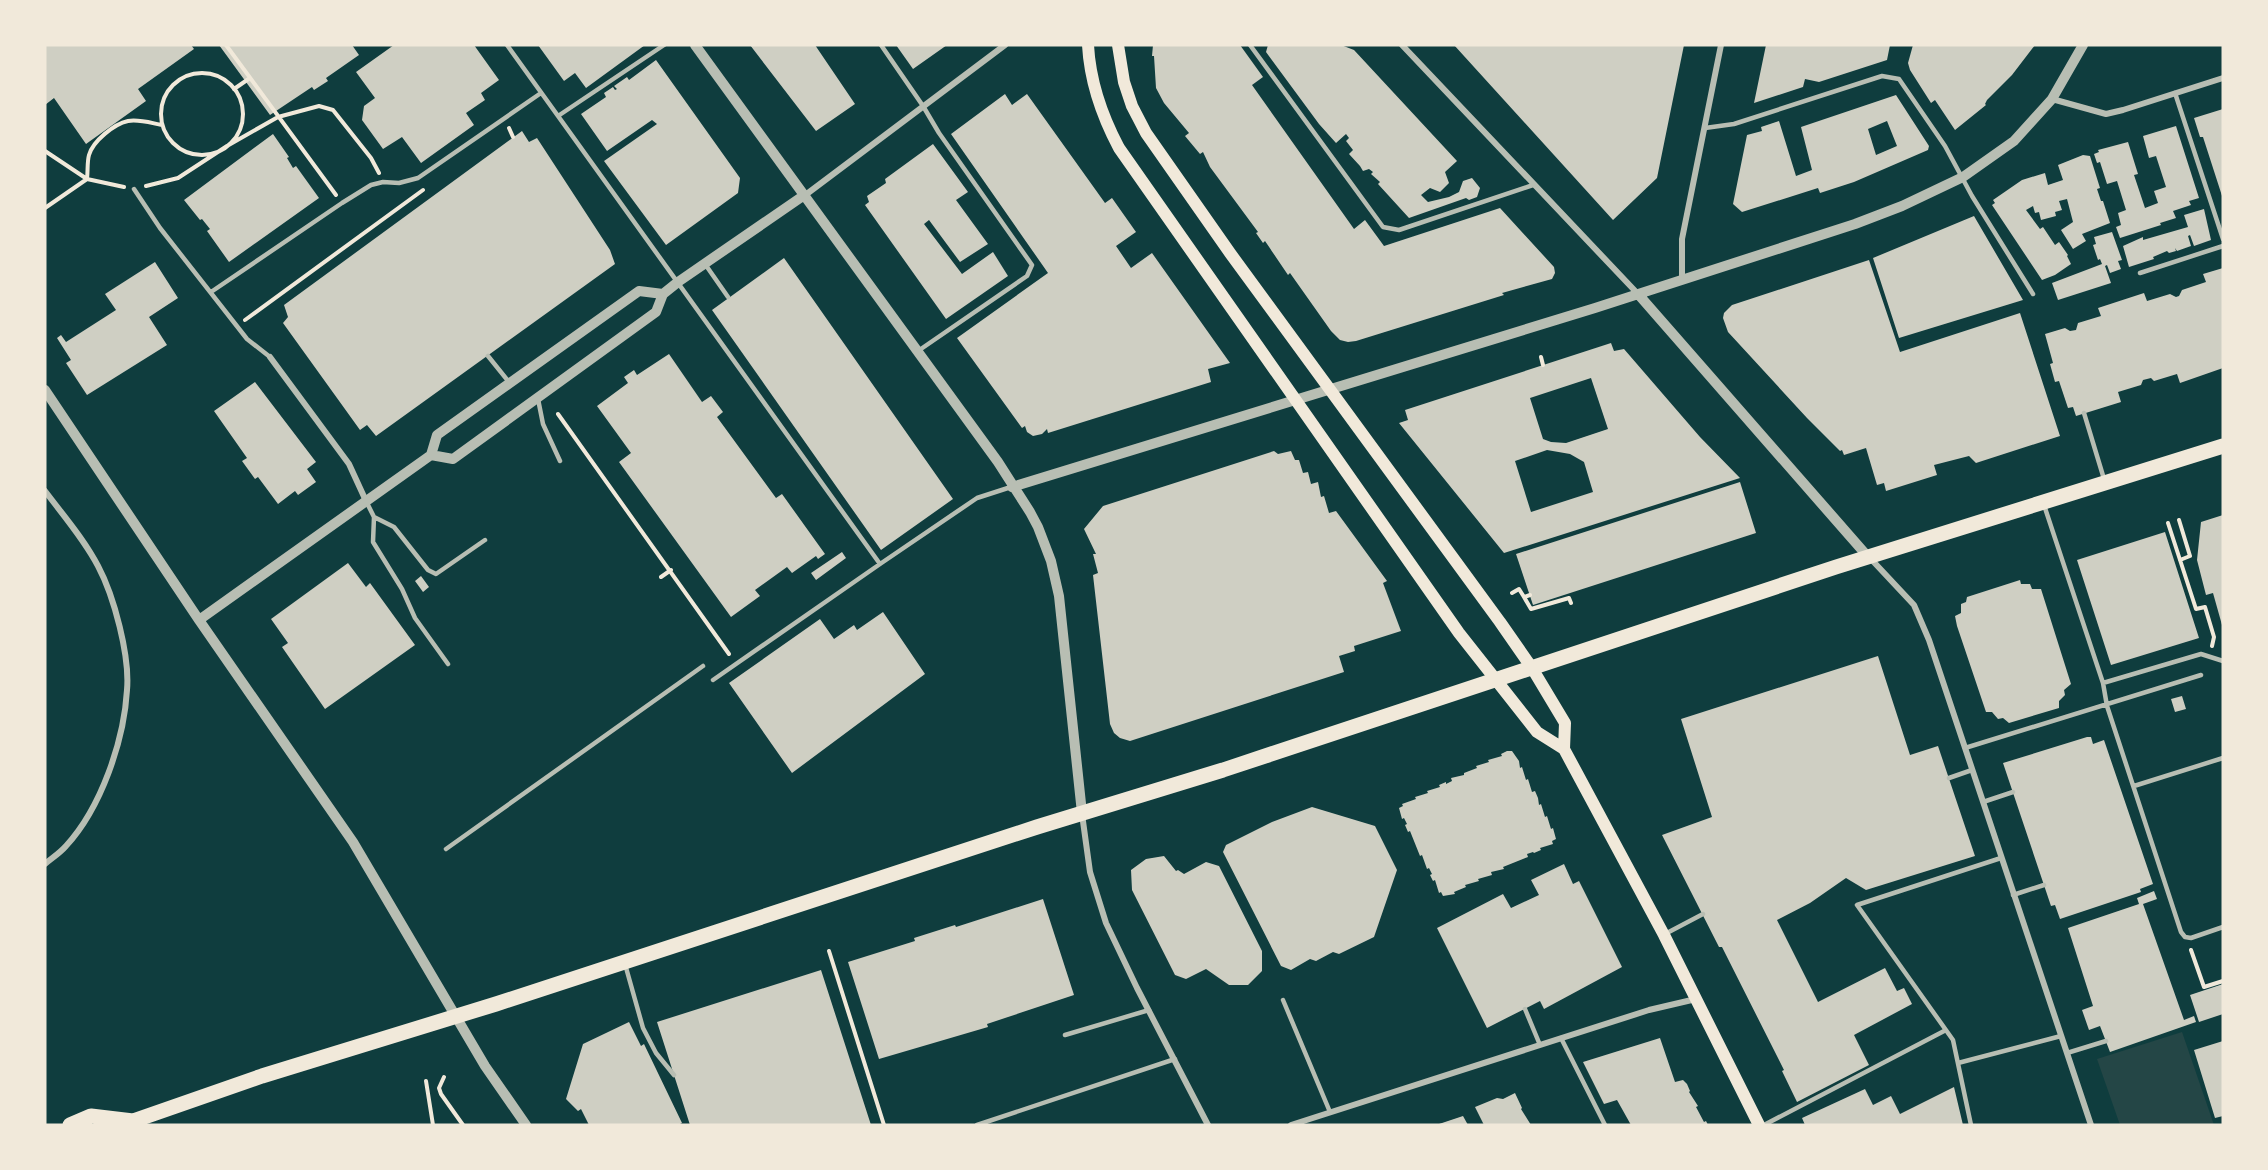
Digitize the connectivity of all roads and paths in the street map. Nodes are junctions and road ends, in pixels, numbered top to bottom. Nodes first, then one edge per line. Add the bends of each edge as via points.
1 (226, 45) edge
2 (507, 45) edge
3 (664, 45) edge
4 (695, 45) edge
5 (881, 45) edge
6 (1005, 45) edge
7 (1088, 45) edge
8 (1118, 45) edge
9 (1250, 45) edge
10 (1402, 45) edge
11 (1721, 45) edge
12 (2084, 45) edge
13 (250, 78) junction
14 (2223, 78) edge
15 (234, 89) junction
16 (541, 93) junction
17 (2175, 93) junction
18 (2052, 99) junction
19 (923, 106) junction
20 (558, 116) junction
21 (278, 117) junction
22 (504, 119) junction
23 (162, 124) junction
24 (509, 128) junction
25 (1705, 128) junction
26 (500, 134) dead end
27 (513, 137) dead end
28 (227, 146) junction
29 (45, 150) edge
30 (1963, 177) junction
31 (87, 179) junction
32 (383, 182) junction
33 (1533, 185) junction
34 (134, 189) junction
35 (424, 189) dead end
36 (803, 196) junction
37 (342, 203) junction
38 (45, 208) edge
39 (2223, 239) edge
40 (2223, 246) edge
41 (705, 264) junction
42 (2140, 273) dead end
43 (1682, 279) junction
44 (678, 282) junction
45 (211, 292) junction
46 (663, 294) junction
47 (1638, 294) junction
48 (2033, 294) dead end
49 (728, 297) dead end
50 (237, 326) junction
51 (918, 352) junction
52 (488, 356) dead end
53 (270, 357) joint
54 (1540, 357) dead end
55 (1543, 365) dead end
56 (509, 382) junction
57 (1329, 389) junction
58 (45, 390) edge
59 (538, 398) junction
60 (1296, 399) junction
61 (2084, 413) dead end
62 (558, 414) dead end
63 (2223, 446) edge
64 (431, 455) junction
65 (560, 461) dead end
66 (2105, 483) junction
67 (1012, 486) junction
68 (45, 491) edge
69 (366, 501) junction
70 (2043, 503) junction
71 (374, 517) junction
72 (2179, 520) dead end
73 (2168, 523) dead end
74 (485, 540) dead end
75 (1869, 558) junction
76 (2180, 560) junction
77 (880, 564) junction
78 (671, 570) junction
79 (661, 577) dead end
80 (1512, 593) dead end
81 (1530, 595) dead end
82 (1524, 597) junction
83 (1571, 603) dead end
84 (199, 620) junction
85 (740, 649) dead end
86 (2210, 657) junction
87 (2223, 661) edge
88 (448, 664) dead end
89 (703, 666) dead end
90 (1532, 668) junction
91 (2200, 675) dead end
92 (713, 680) dead end
93 (1495, 680) junction
94 (2103, 683) junction
95 (2107, 706) junction
96 (1965, 748) junction
97 (1564, 749) junction
98 (2223, 758) edge
99 (1972, 770) junction
100 (1949, 778) dead end
101 (2134, 786) junction
102 (2013, 792) dead end
103 (1983, 802) junction
104 (1082, 813) junction
105 (446, 849) dead end
106 (2001, 858) junction
107 (45, 864) edge
108 (2044, 885) dead end
109 (2013, 895) junction
110 (1703, 914) dead end
111 (2223, 927) edge
112 (1664, 935) junction
113 (2187, 938) junction
114 (829, 951) dead end
115 (624, 961) junction
116 (2223, 981) edge
117 (1696, 999) junction
118 (1283, 1000) dead end
119 (1525, 1009) dead end
120 (1149, 1010) junction
121 (456, 1016) junction
122 (1947, 1030) junction
123 (1065, 1035) dead end
124 (2061, 1036) junction
125 (1561, 1038) junction
126 (2106, 1041) dead end
127 (1540, 1045) junction
128 (2067, 1053) junction
129 (1174, 1059) junction
130 (1958, 1063) junction
131 (674, 1075) dead end
132 (444, 1077) dead end
133 (426, 1081) dead end
134 (1330, 1112) junction
135 (132, 1123) edge
136 (70, 1125) edge
137 (433, 1125) edge
138 (463, 1125) edge
139 (526, 1125) edge
140 (884, 1125) edge
141 (977, 1125) edge
142 (1208, 1125) edge
143 (1291, 1125) edge
144 (1605, 1125) edge
145 (1759, 1125) edge
146 (1764, 1125) edge
147 (1971, 1125) edge
148 (2091, 1125) edge

1 - 13 path
2 - 16 lane
3 - 20 lane
4 - 36 street
5 - 19 lane
6 - 19 street
7 - 60 main road via 1094,86 1105,122 1119,148
8 - 57 main road via 1132,106 1146,133
9 - 33 lane via 1383,227 1399,230
10 - 33 street
11 - 25 street
12 - 18 street
13 - 15 path
13 - 21 path
14 - 17 street
15 - 23 path via 220,77 207,73 181,78 164,98
15 - 28 path via 243,110 242,123
16 - 20 lane
16 - 22 lane
17 - 18 street via 2106,114
17 - 39 lane
18 - 30 street via 2014,141
19 - 36 street
19 - 51 lane via 1032,265 1027,276
20 - 44 lane
21 - 28 path
21 - 32 path via 319,105 333,110 371,158
21 - 37 path
22 - 24 path
22 - 32 lane via 418,178
23 - 28 path via 177,146 189,153 215,153
23 - 31 path via 127,121 115,125 89,154
24 - 26 path
24 - 27 path
25 - 30 lane via 1734,123 1882,76 1899,80
25 - 43 street via 1682,239
28 - 34 path via 178,178
29 - 31 path
30 - 43 street via 1855,224
30 - 48 lane
31 - 34 path
31 - 38 path
32 - 37 lane
33 - 47 street
34 - 45 lane
35 - 50 path
36 - 41 street
36 - 51 street
37 - 45 lane
40 - 42 lane
41 - 44 street
41 - 49 lane
43 - 47 street
44 - 46 street
44 - 77 lane
45 - 50 lane
46 - 56 street via 639,291
46 - 59 street via 656,312
47 - 57 street
47 - 75 street
50 - 53 lane via 246,339
51 - 67 street
52 - 56 lane
53 - 69 street via 349,465
54 - 55 path
56 - 64 street via 437,435
57 - 60 street
57 - 90 main road
58 - 84 street
59 - 64 street via 453,459
59 - 65 lane via 543,424
60 - 67 street
60 - 93 main road
61 - 66 lane
62 - 78 path
63 - 66 main road
64 - 69 street
66 - 70 main road
67 - 77 lane via 976,498
67 - 104 street via 1038,527 1057,589
68 - 107 street via 102,576 121,631 128,687 124,722 95,804 66,846
69 - 71 lane
69 - 84 street
70 - 75 main road
70 - 94 lane
71 - 74 lane via 394,526 428,570 436,574
71 - 88 lane via 373,542 415,618
72 - 76 path via 2190,556
73 - 76 path
75 - 90 main road
75 - 96 street via 1914,605
76 - 86 path via 2196,609 2205,607 2214,637
77 - 92 lane
78 - 79 path
78 - 85 path via 730,655
80 - 82 path via 1519,589
81 - 82 path
82 - 83 path via 1531,609 1569,598
84 - 121 street via 353,842
86 - 87 lane
86 - 94 lane via 2200,654
89 - 105 lane
90 - 93 main road
90 - 97 main road via 1565,723
91 - 95 lane
93 - 97 main road via 1538,732
93 - 104 main road
94 - 95 lane
95 - 96 lane
95 - 101 lane
96 - 99 street
97 - 112 main road
98 - 101 lane
99 - 100 lane
99 - 103 street
101 - 113 lane via 2181,932
102 - 103 lane
103 - 106 street
104 - 115 main road
104 - 120 street via 1097,898
106 - 109 street
106 - 122 lane via 1857,904
108 - 109 lane
109 - 124 street
110 - 112 lane
111 - 113 lane
112 - 117 main road
113 - 116 path via 2204,987
114 - 140 path
115 - 121 main road
115 - 131 lane via 643,1028
117 - 125 street
117 - 145 main road
118 - 134 lane
119 - 127 lane
120 - 123 lane
120 - 129 street
121 - 135 main road via 261,1076
121 - 139 street
122 - 130 lane
122 - 146 lane
124 - 128 street
124 - 130 lane
125 - 127 street
125 - 144 lane
126 - 128 lane
127 - 134 street
128 - 148 street
129 - 141 lane
129 - 142 street
130 - 147 lane
132 - 138 path via 439,1088 441,1094
133 - 137 path
134 - 143 street
135 - 136 main road via 91,1116

